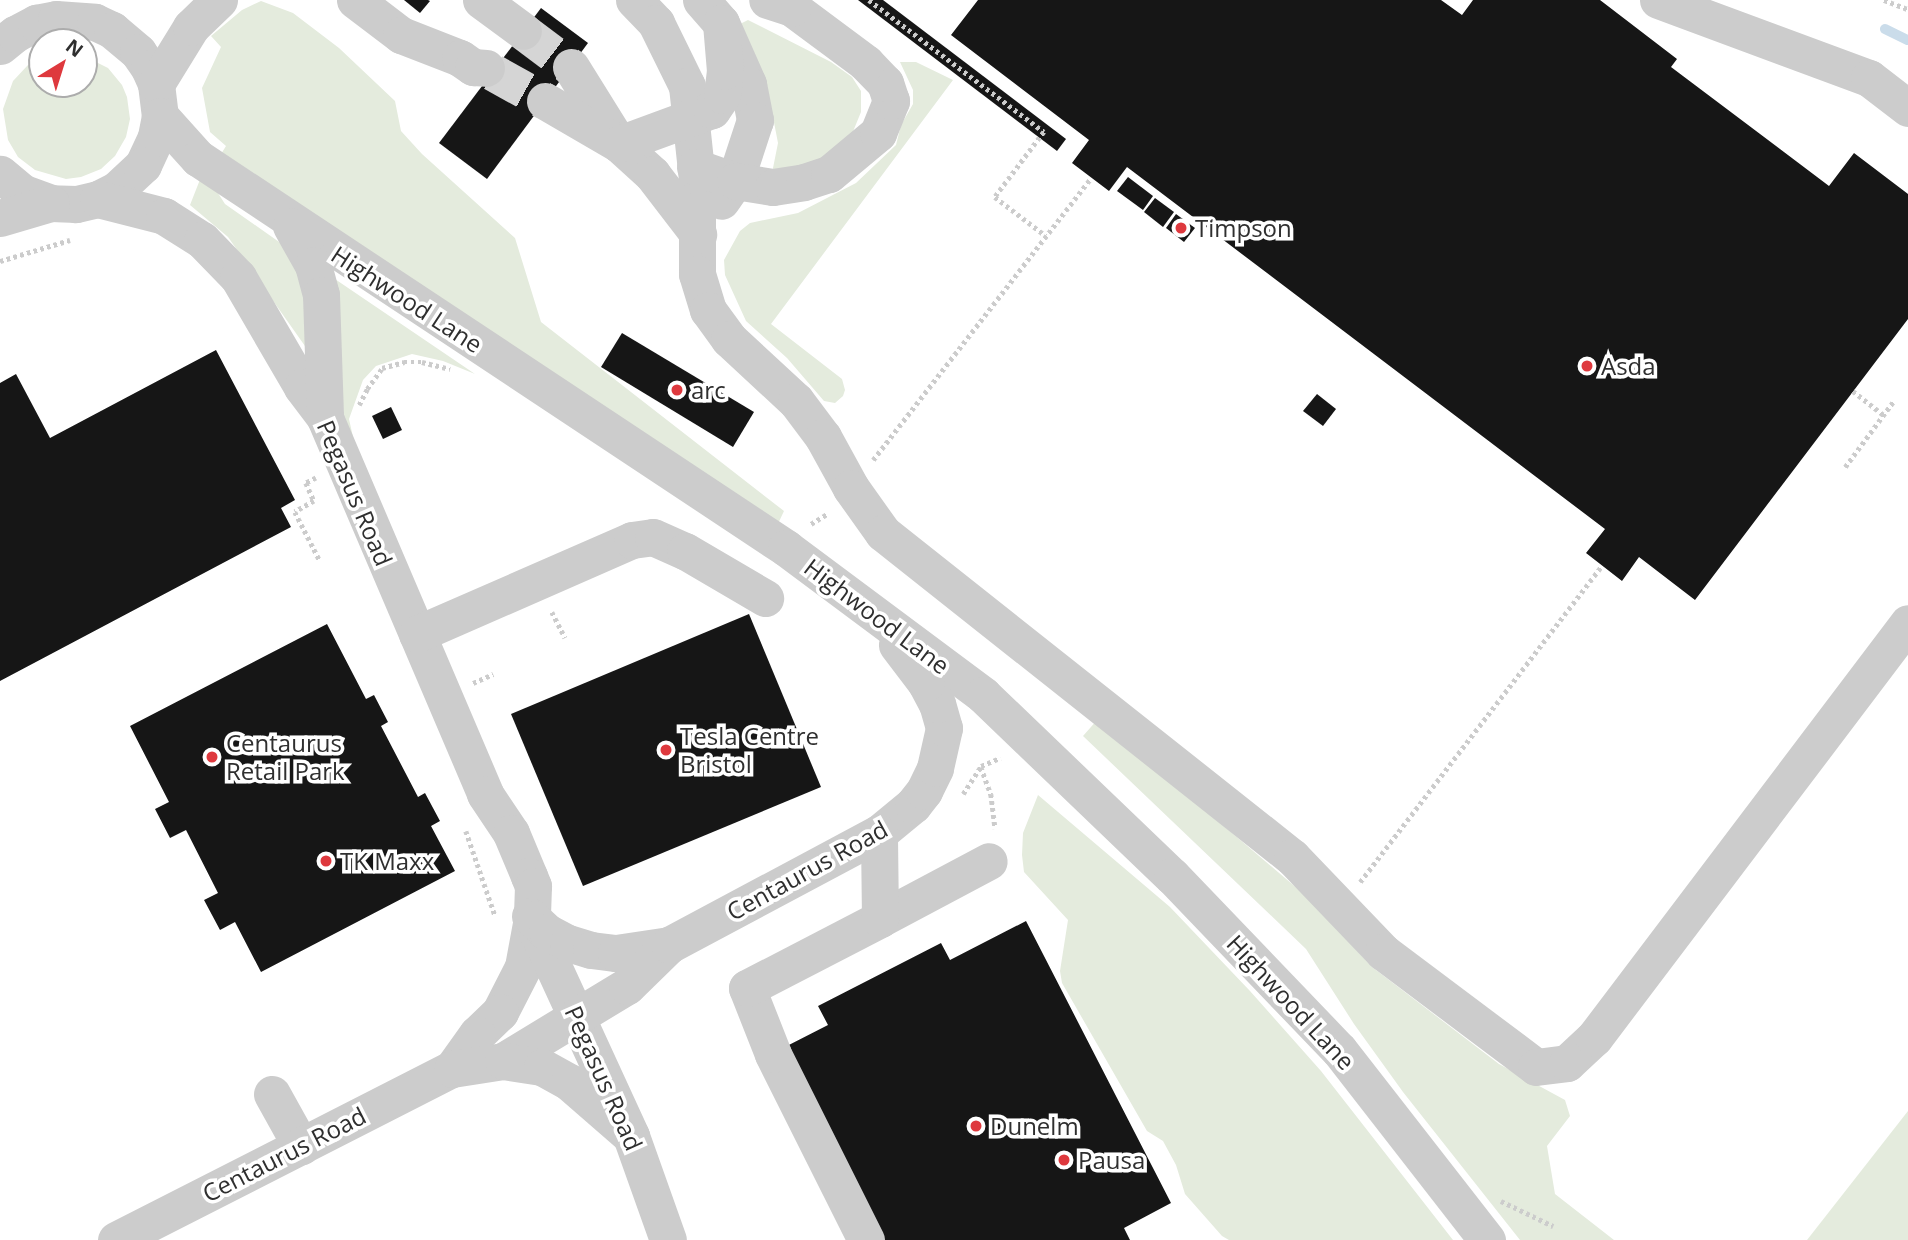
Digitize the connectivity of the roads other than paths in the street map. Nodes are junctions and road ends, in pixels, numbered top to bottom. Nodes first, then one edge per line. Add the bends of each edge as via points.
1 (219, 0) edge
2 (355, 0) edge
3 (384, 0) edge
4 (481, 0) edge
5 (634, 0) edge
6 (767, 0) edge
7 (1658, 0) edge
8 (0, 6) edge
9 (108, 11) edge
10 (711, 11) edge
11 (36, 23) junction
12 (523, 32) tunnel mouth
13 (0, 46) edge
14 (571, 67) tunnel mouth
15 (158, 100) junction
16 (545, 101) tunnel mouth
17 (1908, 108) edge
18 (691, 119) junction
19 (618, 144) junction
20 (695, 167) junction
21 (0, 174) edge
22 (735, 181) junction
23 (98, 199) junction
24 (51, 203) junction
25 (0, 218) edge
26 (287, 219) junction
27 (698, 234) junction
28 (340, 416) junction
29 (765, 598) dead end
30 (856, 600) junction
31 (1908, 623) edge
32 (417, 634) junction
33 (879, 833) junction
34 (989, 862) road end
35 (532, 918) junction
36 (880, 919) junction
37 (669, 945) junction
38 (578, 1017) junction
39 (503, 1061) junction
40 (452, 1069) junction
41 (272, 1094) dead end
42 (631, 1136) junction
43 (302, 1146) junction
44 (116, 1240) edge
45 (668, 1240) edge
46 (866, 1240) edge
47 (1487, 1240) edge

1 - 15 street via 191,27
2 - 3 street via 401,35 460,58 473,68 489,70 462,44 423,28
4 - 12 street
5 - 18 street via 656,23 687,86
6 - 22 street via 792,8 866,63 885,83 891,101 878,133 830,174 773,187
7 - 17 street via 1869,78
8 - 11 street
9 - 11 street
9 - 15 street, Highwood Lane via 111,30 138,51
10 - 18 street via 725,71 722,95 712,110
10 - 22 street via 748,84 755,120
11 - 13 street
14 - 19 street
15 - 23 street via 156,137 143,165 116,190
15 - 26 street, Highwood Lane via 178,140
16 - 19 street
18 - 19 street
18 - 20 street
19 - 27 street via 652,174
20 - 22 street
20 - 27 street
21 - 24 street via 23,193
22 - 27 street
23 - 24 street
23 - 28 street, Pegasus Road via 164,216 221,256 302,387
24 - 25 street
26 - 28 street via 318,280
26 - 30 street, Highwood Lane via 786,548
27 - 31 street via 697,274 708,310 729,339 796,401 883,533 1292,857 1383,952 1536,1067 1567,1063 1594,1038
28 - 32 street, Pegasus Road
29 - 32 street via 653,537 632,540
30 - 33 street, Centaurus Road via 926,683 944,727 941,751 924,792
30 - 47 street, Highwood Lane via 983,695 1172,876 1339,1050
32 - 35 street, Pegasus Road via 473,806 494,841 512,895
33 - 36 street
33 - 37 street, Centaurus Road
34 - 36 street
35 - 37 street, Centaurus Road via 547,932 591,950 616,953
35 - 38 street, Pegasus Road
35 - 40 street, Centaurus Road via 528,953 509,999
36 - 46 street via 747,988 773,1055
37 - 38 street, Centaurus Road via 627,986
38 - 39 street, Centaurus Road
38 - 42 street, Pegasus Road
39 - 40 street, Centaurus Road
39 - 42 street, Centaurus Road via 542,1067 555,1074
40 - 43 street, Centaurus Road
41 - 43 street
42 - 45 street, Pegasus Road
43 - 44 street, Centaurus Road

